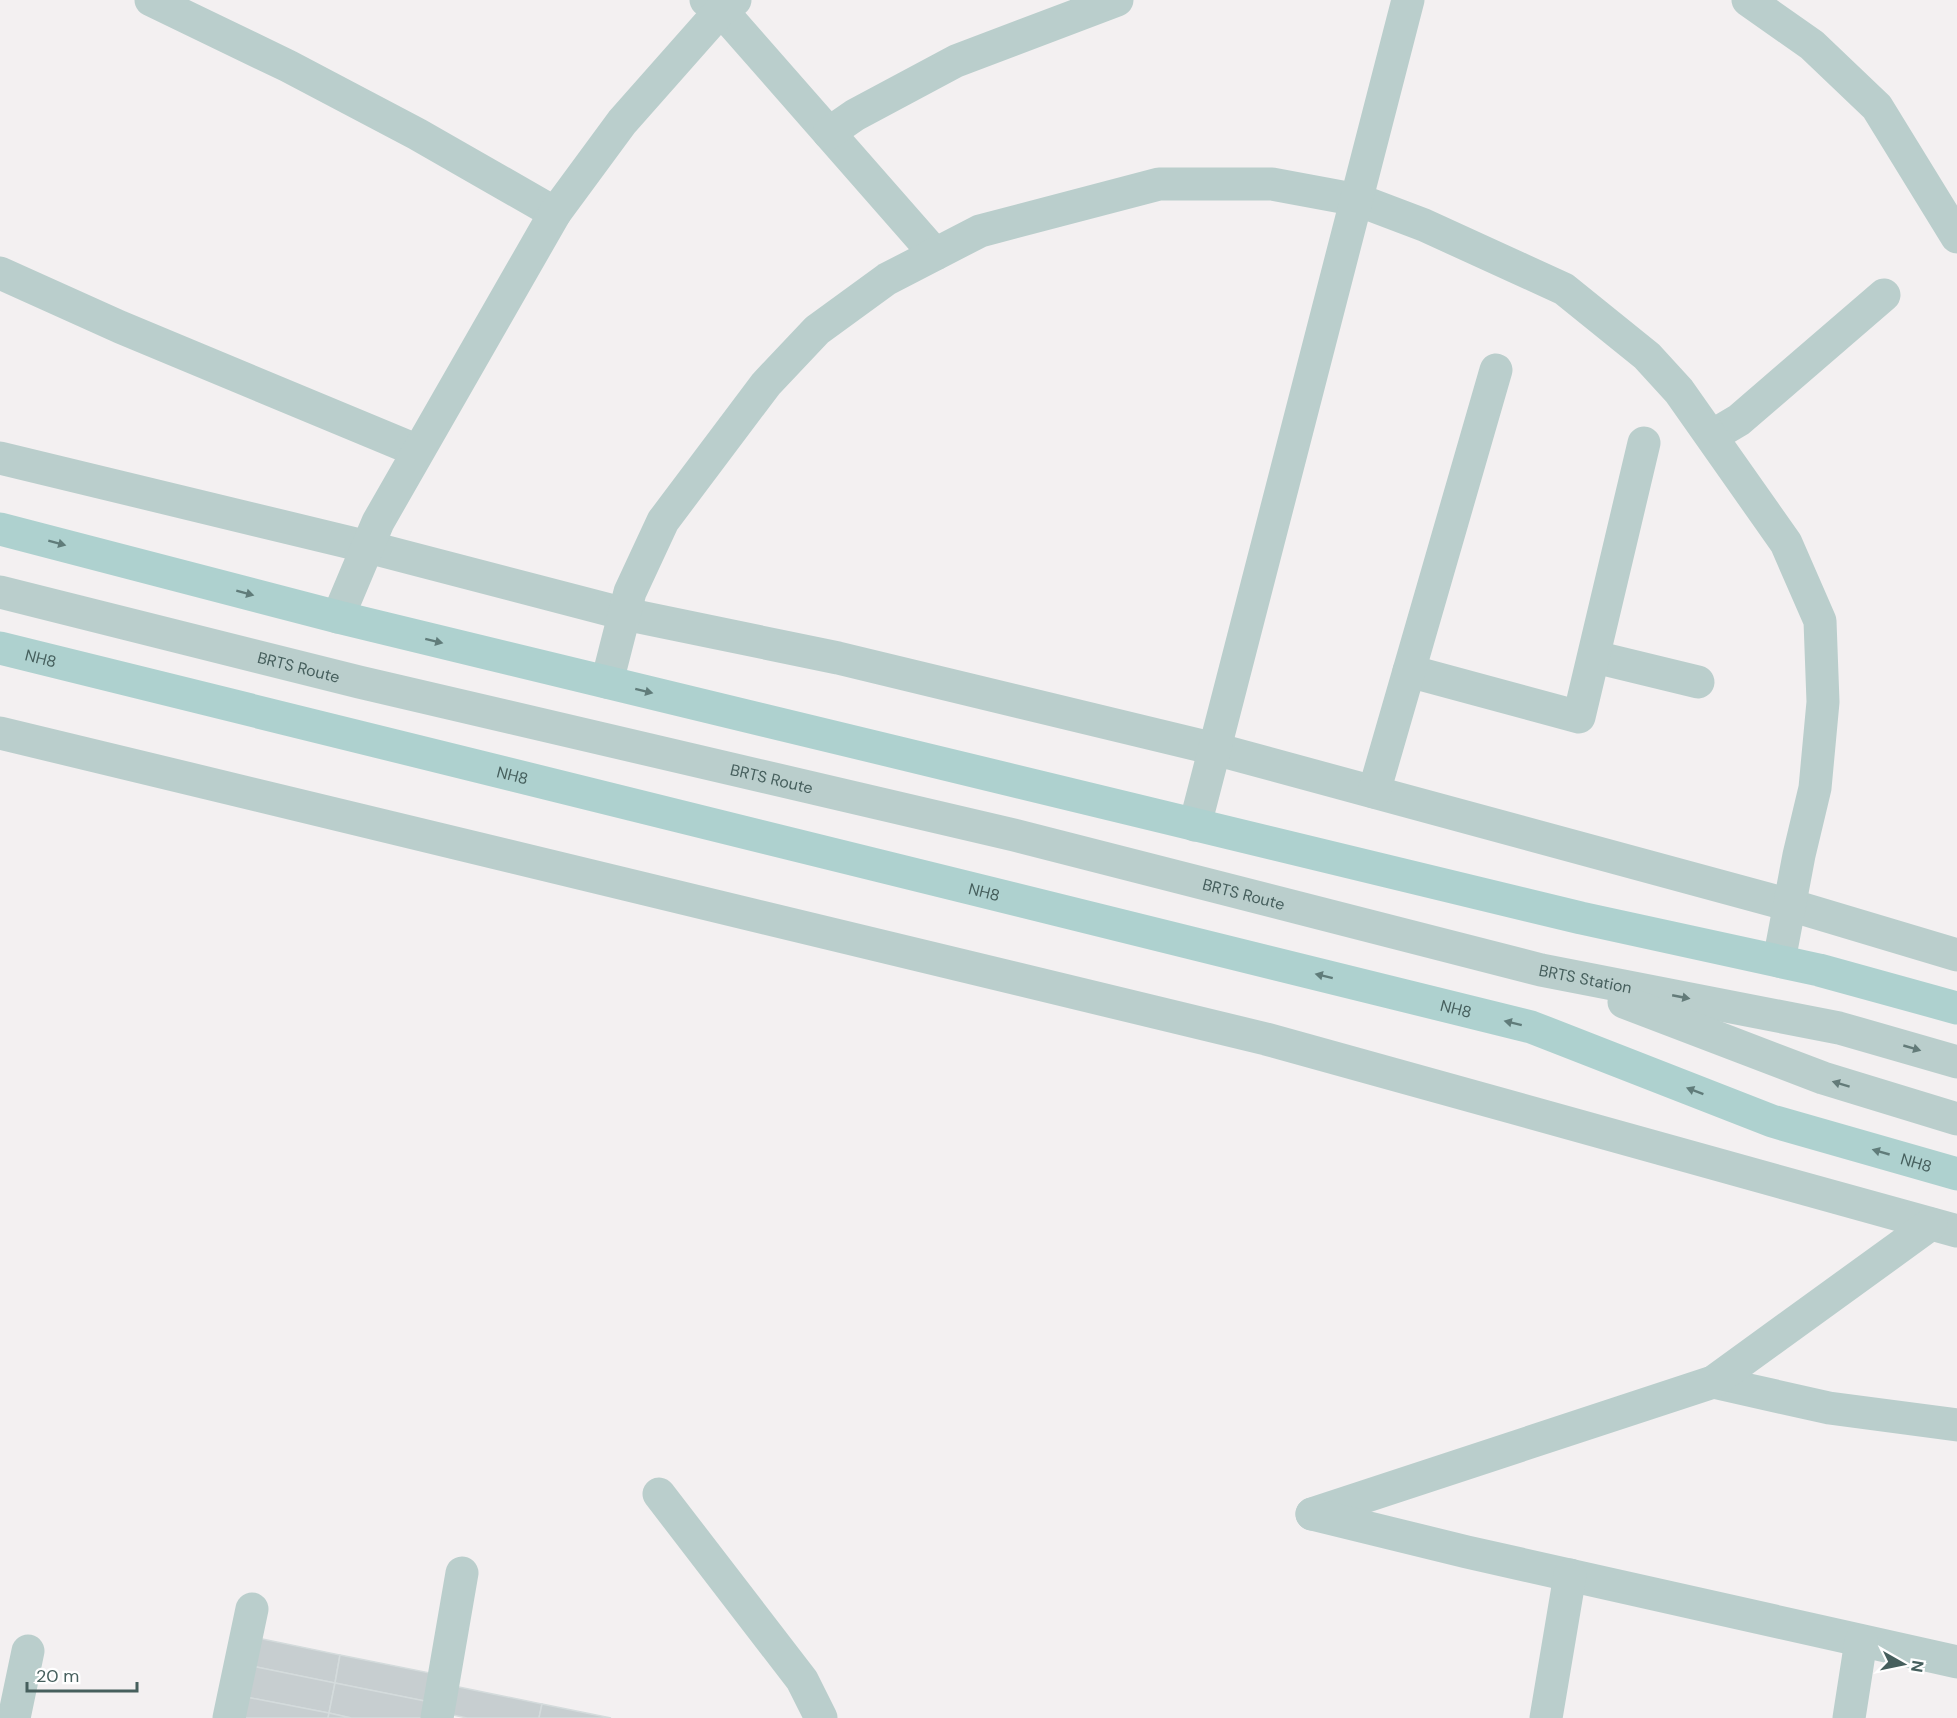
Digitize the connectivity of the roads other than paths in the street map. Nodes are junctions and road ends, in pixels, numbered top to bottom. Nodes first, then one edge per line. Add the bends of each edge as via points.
1 (151, 0) edge
2 (1117, 0) edge
3 (1408, 0) edge
4 (1748, 0) edge
5 (721, 3) edge
6 (829, 133) junction
7 (1358, 200) junction
8 (555, 213) junction
9 (1957, 237) edge
10 (935, 254) junction
11 (0, 273) edge
12 (1884, 295) dead end
13 (1496, 370) dead end
14 (1712, 436) junction
15 (1644, 443) dead end
16 (418, 451) junction
17 (0, 458) edge
18 (0, 529) edge
19 (368, 547) junction
20 (0, 592) edge
21 (625, 615) junction
22 (338, 617) junction
23 (0, 648) edge
24 (1595, 657) junction
25 (1409, 671) junction
26 (608, 682) junction
27 (1698, 682) dead end
28 (0, 734) edge
29 (1215, 749) junction
30 (1374, 792) junction
31 (1195, 825) junction
32 (1790, 905) junction
33 (1957, 955) edge
34 (1779, 961) junction
35 (1541, 970) junction
36 (1957, 1008) edge
37 (1957, 1062) edge
38 (1957, 1119) edge
39 (1957, 1174) edge
40 (1944, 1227) edge
41 (1713, 1382) junction
42 (1957, 1425) edge
43 (659, 1494) dead end
44 (462, 1573) dead end
45 (1570, 1575) junction
46 (252, 1608) dead end
47 (1862, 1641) junction
48 (28, 1650) dead end
49 (1957, 1662) edge
50 (14, 1718) edge
51 (229, 1718) edge
52 (436, 1718) edge
53 (821, 1718) edge
54 (1546, 1718) edge
55 (1849, 1718) edge

1 - 8 street via 417,134
2 - 6 street via 956,61
3 - 7 street
4 - 9 street via 1812,45 1877,107
5 - 6 street
5 - 8 street via 622,122
6 - 10 street
7 - 10 street via 1272,184 1159,184 980,231
7 - 14 street via 1424,225 1564,289 1647,356
7 - 29 street
8 - 16 street
10 - 21 street via 887,279 817,330 765,384 663,521 630,592
11 - 16 street
12 - 14 street via 1739,420
13 - 25 street
14 - 32 street via 1786,543 1820,621 1823,702 1815,788
15 - 24 street
16 - 19 street
17 - 19 street
18 -> 22 main road
19 - 21 street
19 - 22 street
20 - 35 street, BRTS Route via 358,682 1014,835
21 - 26 street
21 - 29 street via 838,658
22 -> 26 main road
39 -> 23 main road, NH8 via 1772,1121 1531,1028
24 - 25 street via 1579,717
24 - 27 street
25 - 30 street
26 -> 31 main road
28 - 40 street via 1266,1039
29 - 30 street
29 - 31 street
30 - 32 street
31 - 34 main road via 1581,918
32 - 33 street
32 - 34 street
34 - 36 main road
35 -> 37 street, BRTS Station via 1839,1028
38 -> 35 street, BRTS Station via 1823,1078
40 - 41 street
41 - 42 street via 1829,1408
41 - 45 street via 1312,1514
43 - 53 street via 802,1680
44 - 52 street
45 - 47 street
45 - 54 street
46 - 51 street
47 - 49 street
47 - 55 street
48 - 50 street

